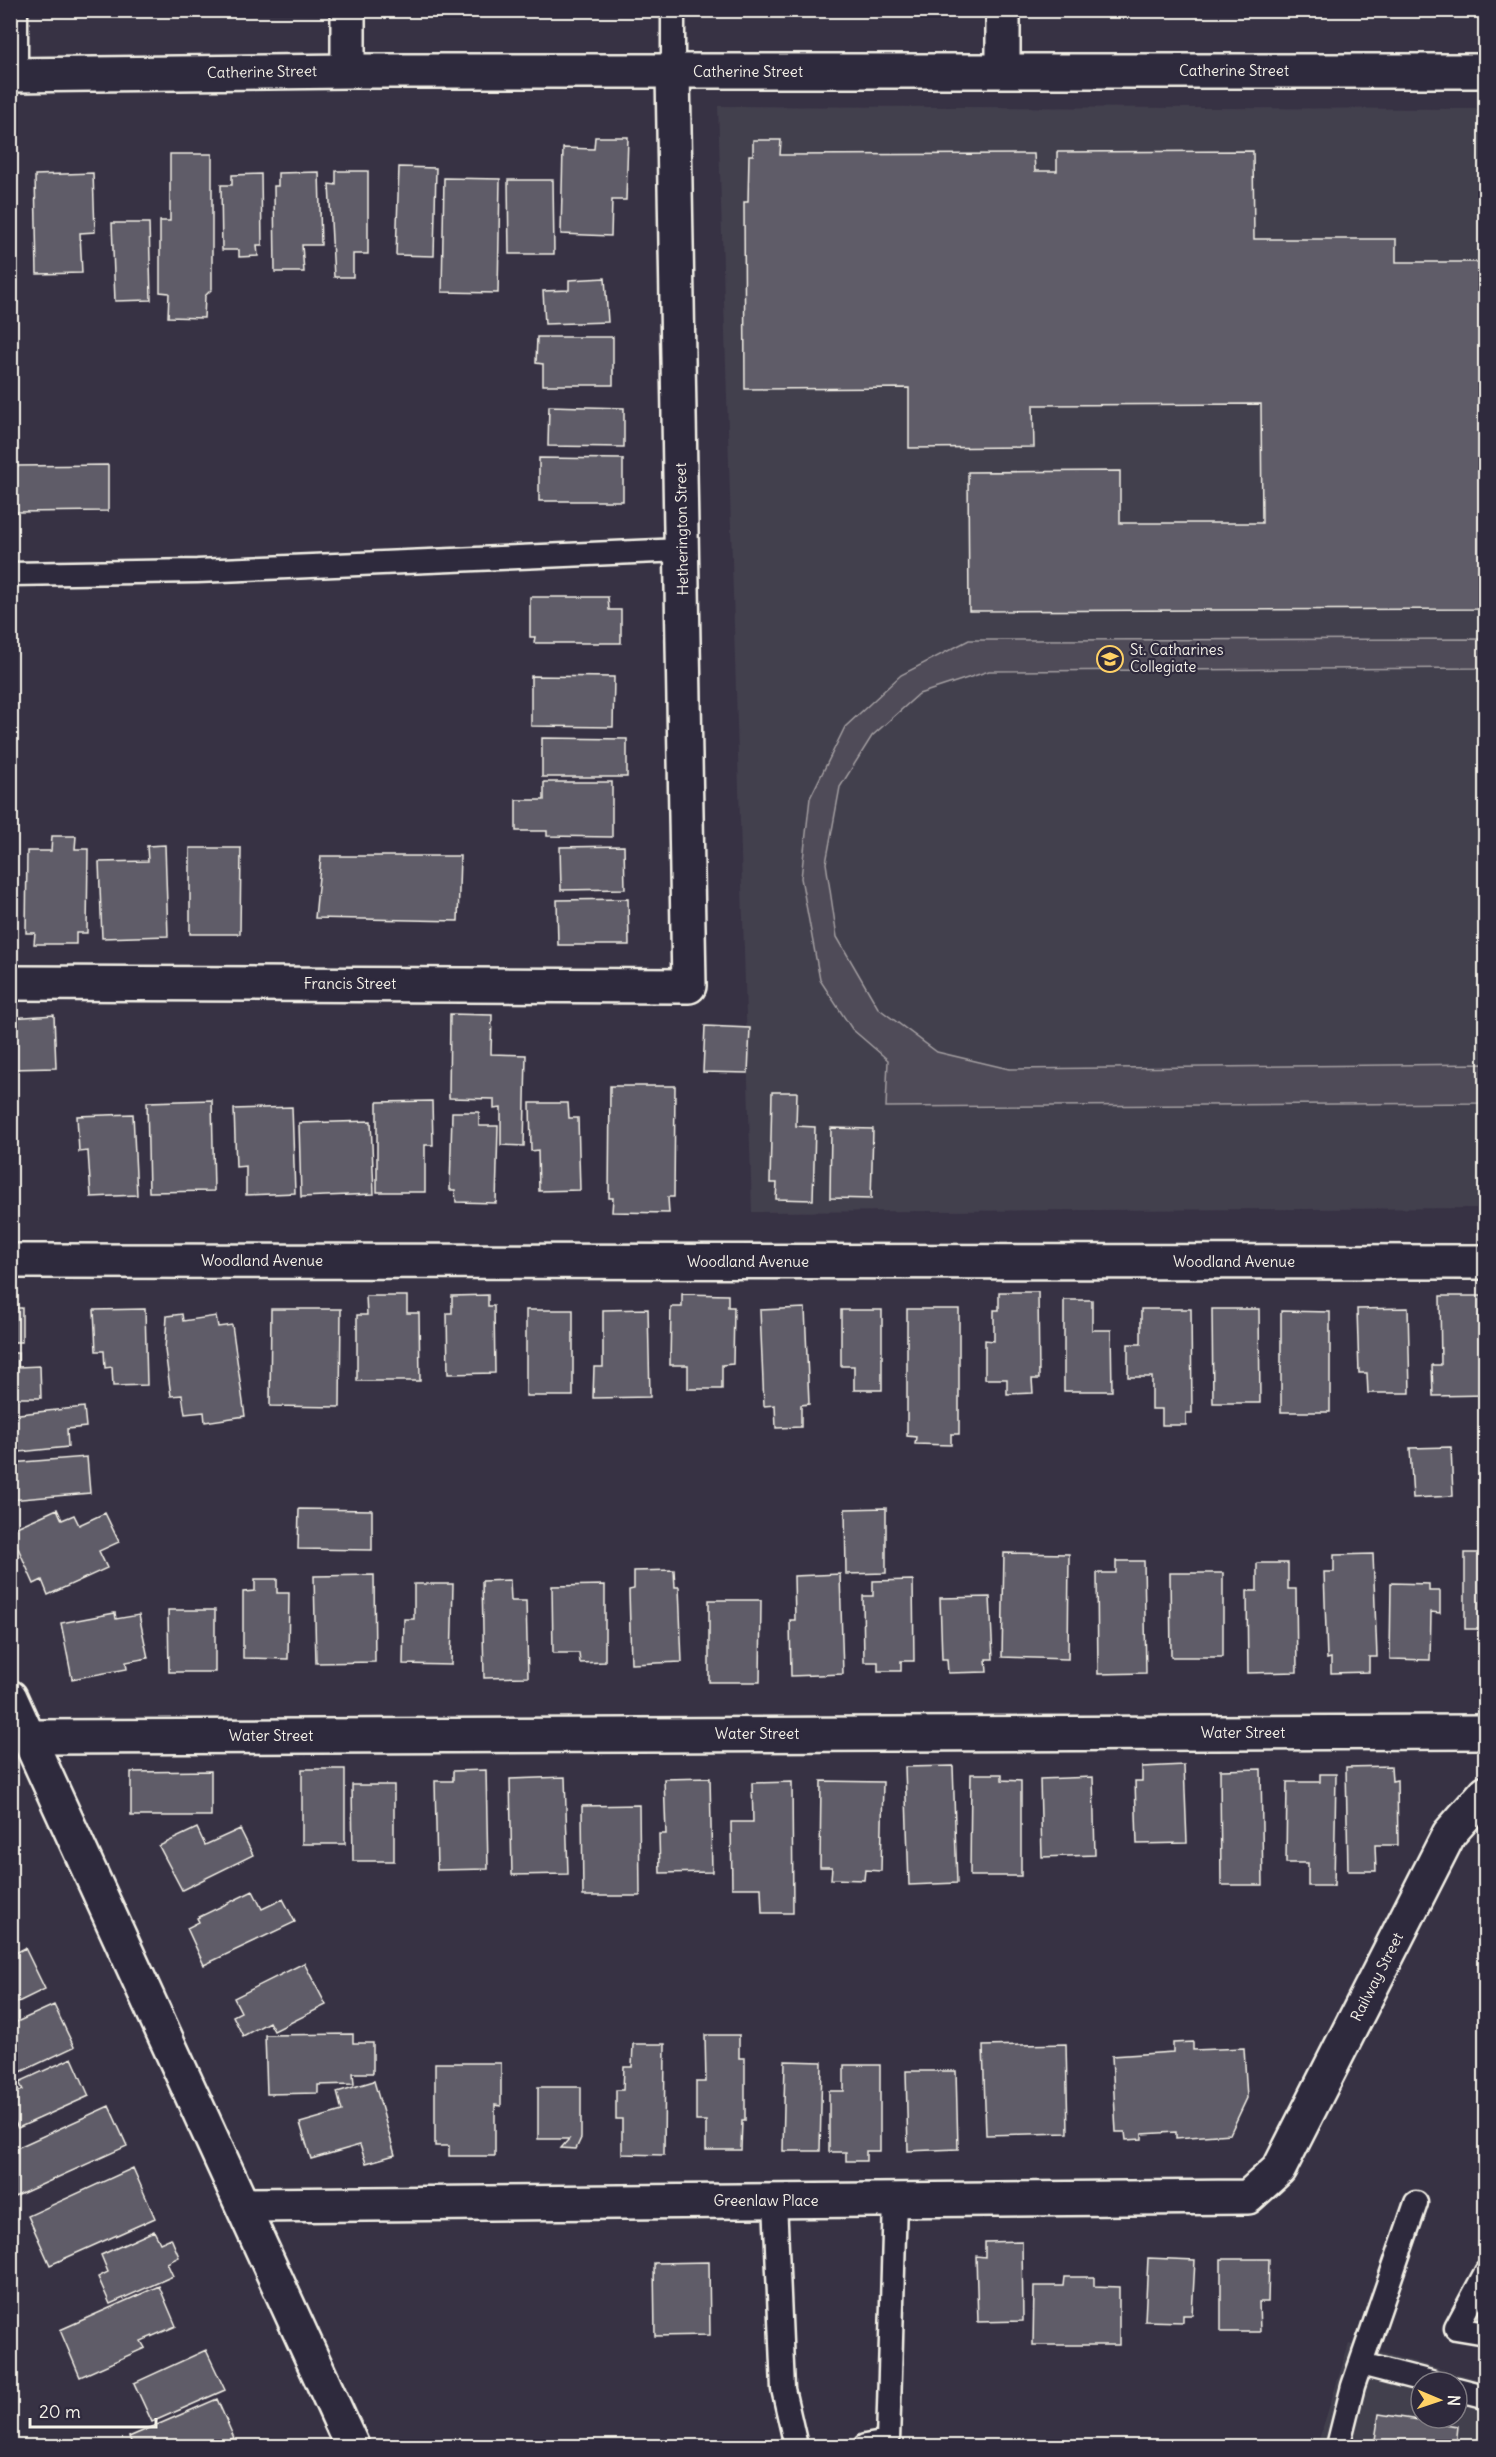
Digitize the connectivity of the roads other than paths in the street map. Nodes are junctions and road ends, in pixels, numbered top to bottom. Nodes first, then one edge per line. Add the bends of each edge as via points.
1 (16, 10) edge
2 (348, 10) edge
3 (673, 10) edge
4 (1003, 10) edge
5 (348, 71) junction
6 (1004, 71) junction
7 (1485, 71) edge
8 (673, 72) junction
9 (13, 75) edge
10 (682, 550) junction
11 (10, 574) edge
12 (10, 983) edge
13 (689, 986) joint
14 (10, 1261) edge
15 (1485, 1262) edge
16 (10, 1696) edge
17 (1485, 1732) edge
18 (29, 1737) junction
19 (1485, 1792) edge
20 (1280, 2169) joint
21 (895, 2200) junction
22 (775, 2201) junction
23 (1416, 2203) dead end
24 (243, 2205) junction
25 (1485, 2272) edge
26 (1485, 2333) edge
27 (1361, 2364) junction
28 (1409, 2376) edge
29 (1469, 2392) edge
30 (1485, 2399) edge
31 (352, 2446) edge
32 (796, 2446) edge
33 (865, 2446) edge
34 (1338, 2446) edge

1 - 9 lane
2 - 5 street
3 - 8 lane
4 - 6 street
5 - 8 street, Catherine Street
5 - 9 street, Catherine Street
6 - 7 street, Catherine Street
6 - 8 street, Catherine Street
8 - 10 street, Hetherington Street
10 - 11 lane via 197,571
10 - 13 street, Hetherington Street
12 - 13 street, Francis Street
14 - 15 street, Woodland Avenue
16 - 18 street
17 - 18 street, Water Street
18 - 24 street
19 - 20 street, Railway Street via 1449,1834
20 - 21 street, Greenlaw Place via 1248,2197
21 - 22 street, Greenlaw Place
21 - 33 lane via 888,2442
22 - 24 street, Greenlaw Place
22 - 32 lane via 783,2389
23 - 27 lane
24 - 31 street
25 - 26 lane via 1456,2328
27 - 28 lane
27 - 34 lane
29 - 30 lane

